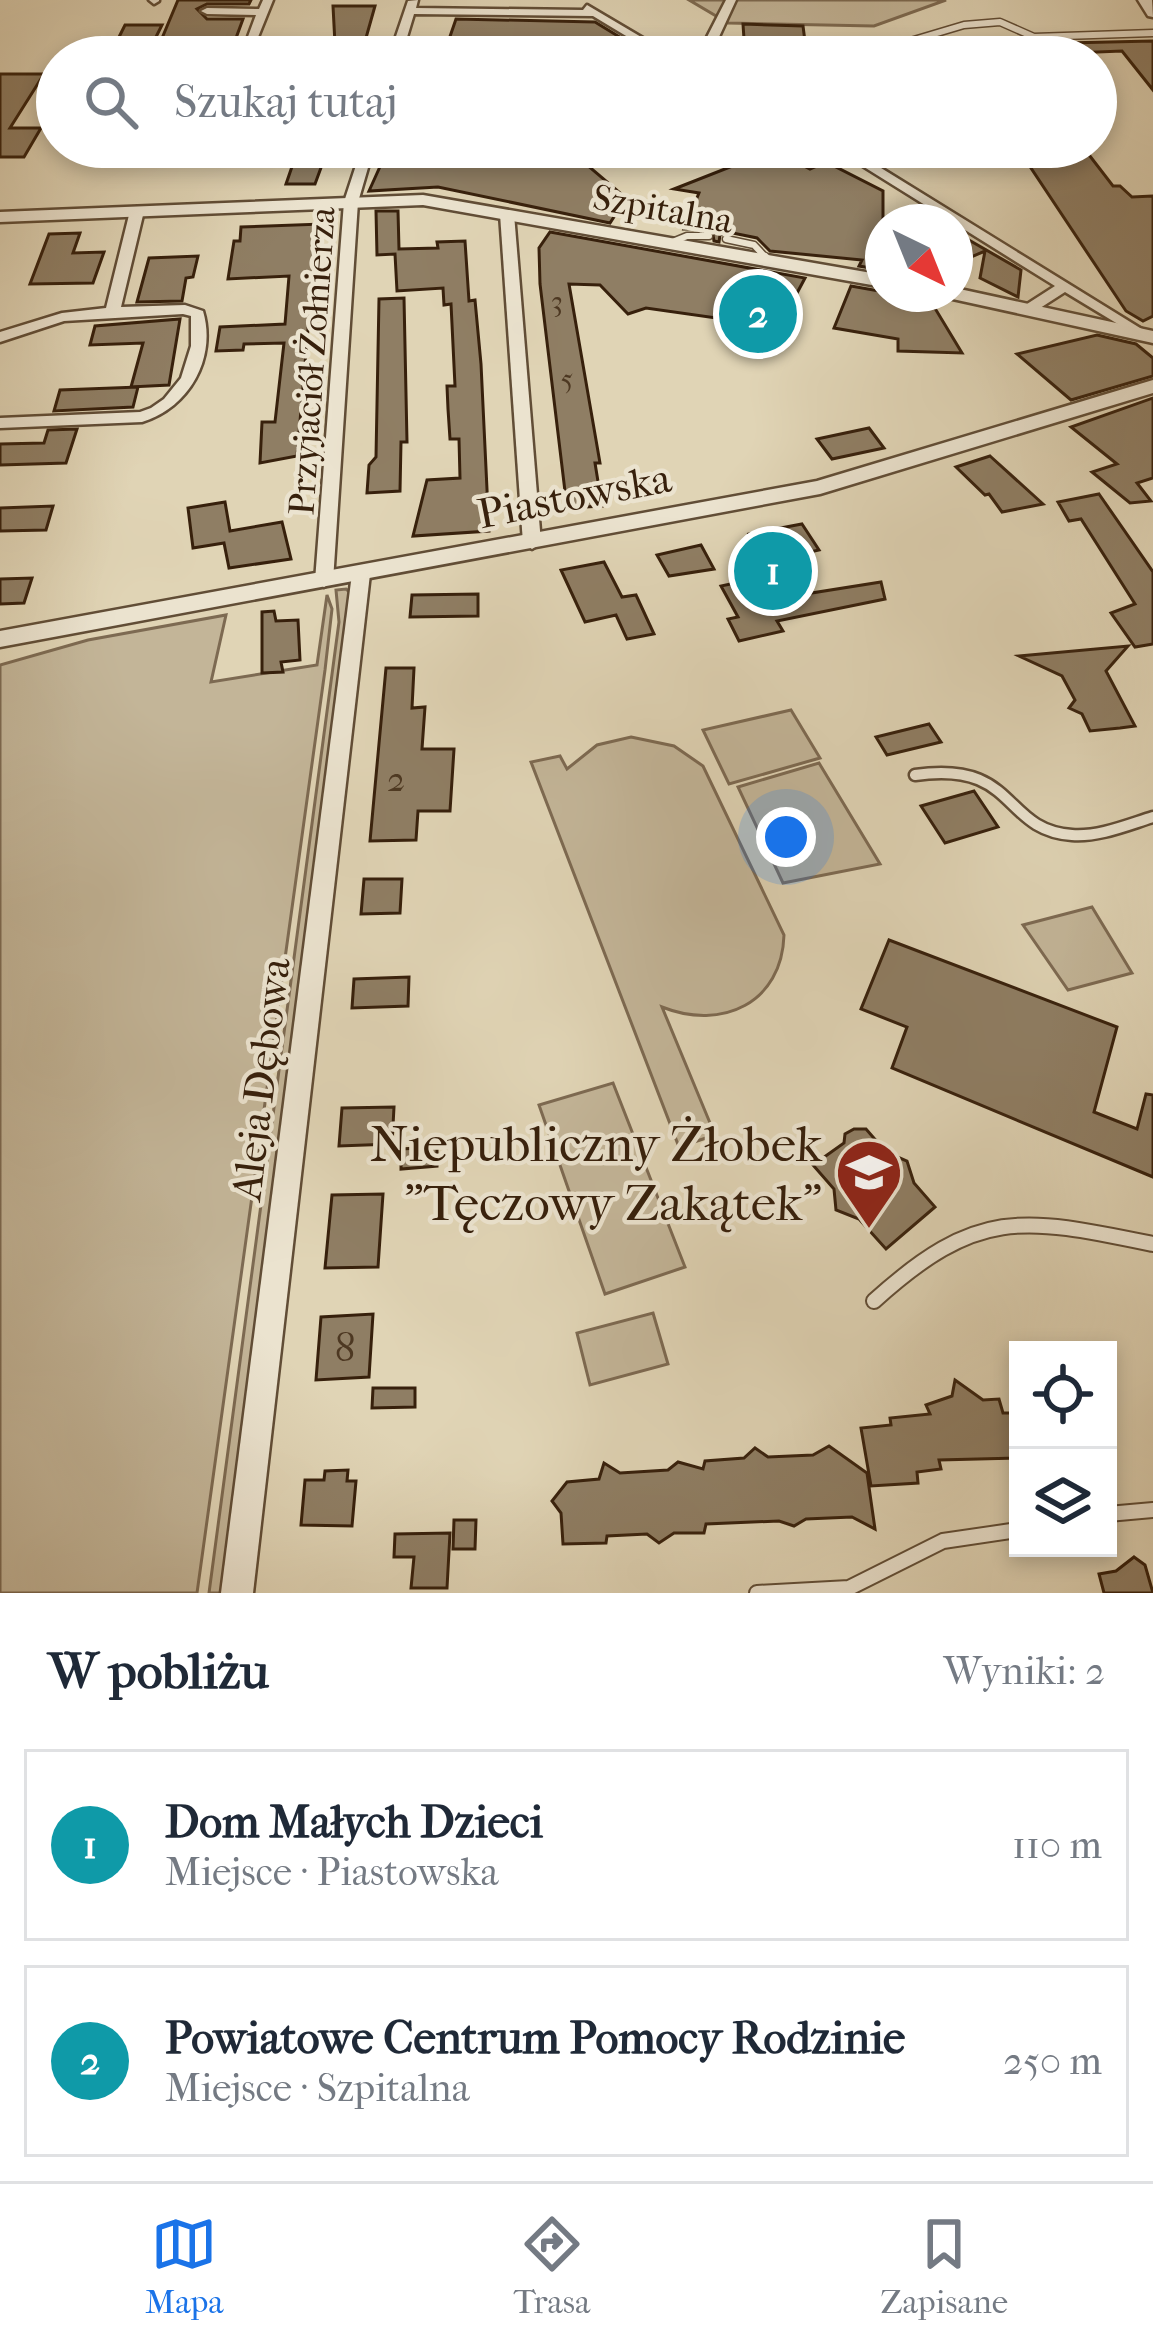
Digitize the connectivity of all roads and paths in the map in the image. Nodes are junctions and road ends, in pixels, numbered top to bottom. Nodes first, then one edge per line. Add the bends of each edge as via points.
1 (574, 0) edge
2 (731, 0) edge
3 (1145, 0) edge
4 (266, 6) edge
5 (411, 6) edge
6 (207, 11) dead end
7 (1153, 13) edge
8 (597, 14) junction
9 (1153, 33) edge
10 (254, 36) edge
11 (402, 36) edge
12 (634, 36) edge
13 (713, 36) edge
14 (927, 36) edge
15 (1030, 36) edge
16 (1082, 36) edge
17 (362, 168) edge
18 (872, 168) edge
19 (351, 202) junction
20 (137, 211) junction
21 (507, 214) junction
22 (0, 217) edge
23 (710, 236) dead end
24 (726, 239) dead end
25 (670, 243) junction
26 (770, 261) junction
27 (865, 278) edge
28 (1064, 285) junction
29 (973, 297) edge
30 (1032, 307) junction
31 (112, 312) junction
32 (1149, 336) edge
33 (0, 338) edge
34 (1153, 386) edge
35 (0, 424) edge
36 (532, 543) junction
37 (361, 574) junction
38 (324, 581) junction
39 (0, 640) edge
40 (915, 775) dead end
41 (1153, 817) edge
42 (1153, 1244) edge
43 (874, 1301) dead end
44 (1153, 1510) edge
45 (1117, 1513) edge
46 (1009, 1531) edge
47 (237, 1593) edge
48 (757, 1593) edge

1 - 8 street
2 - 13 street
3 - 7 street
4 - 6 street
4 - 10 street
5 - 8 street
5 - 11 street
8 - 12 street
9 - 16 lane
14 - 15 lane via 1000,22
17 - 19 street, Przyjaciół Żołnierza
18 - 28 street
19 - 20 street, Szpitalna
19 - 21 street, Szpitalna via 423,200
19 - 38 street, Przyjaciół Żołnierza
20 - 22 street, Szpitalna
20 - 31 street
21 - 25 street, Szpitalna
21 - 36 street
23 - 25 lane
24 - 26 lane via 754,245
25 - 26 street, Szpitalna
26 - 27 street, Szpitalna
28 - 30 street
28 - 32 street
29 - 30 street
30 - 32 street
31 - 33 street via 62,317
31 - 35 street via 198,314 186,387 175,401 142,417
34 - 36 street, Piastowska via 820,487
36 - 37 street, Piastowska
37 - 38 street, Piastowska
37 - 47 street, Aleja Dębowa
38 - 39 street, Piastowska
40 - 41 lane via 979,775 1064,835
42 - 43 lane via 1032,1223 970,1229 906,1269
44 - 45 lane
46 - 48 lane via 944,1540 849,1588

